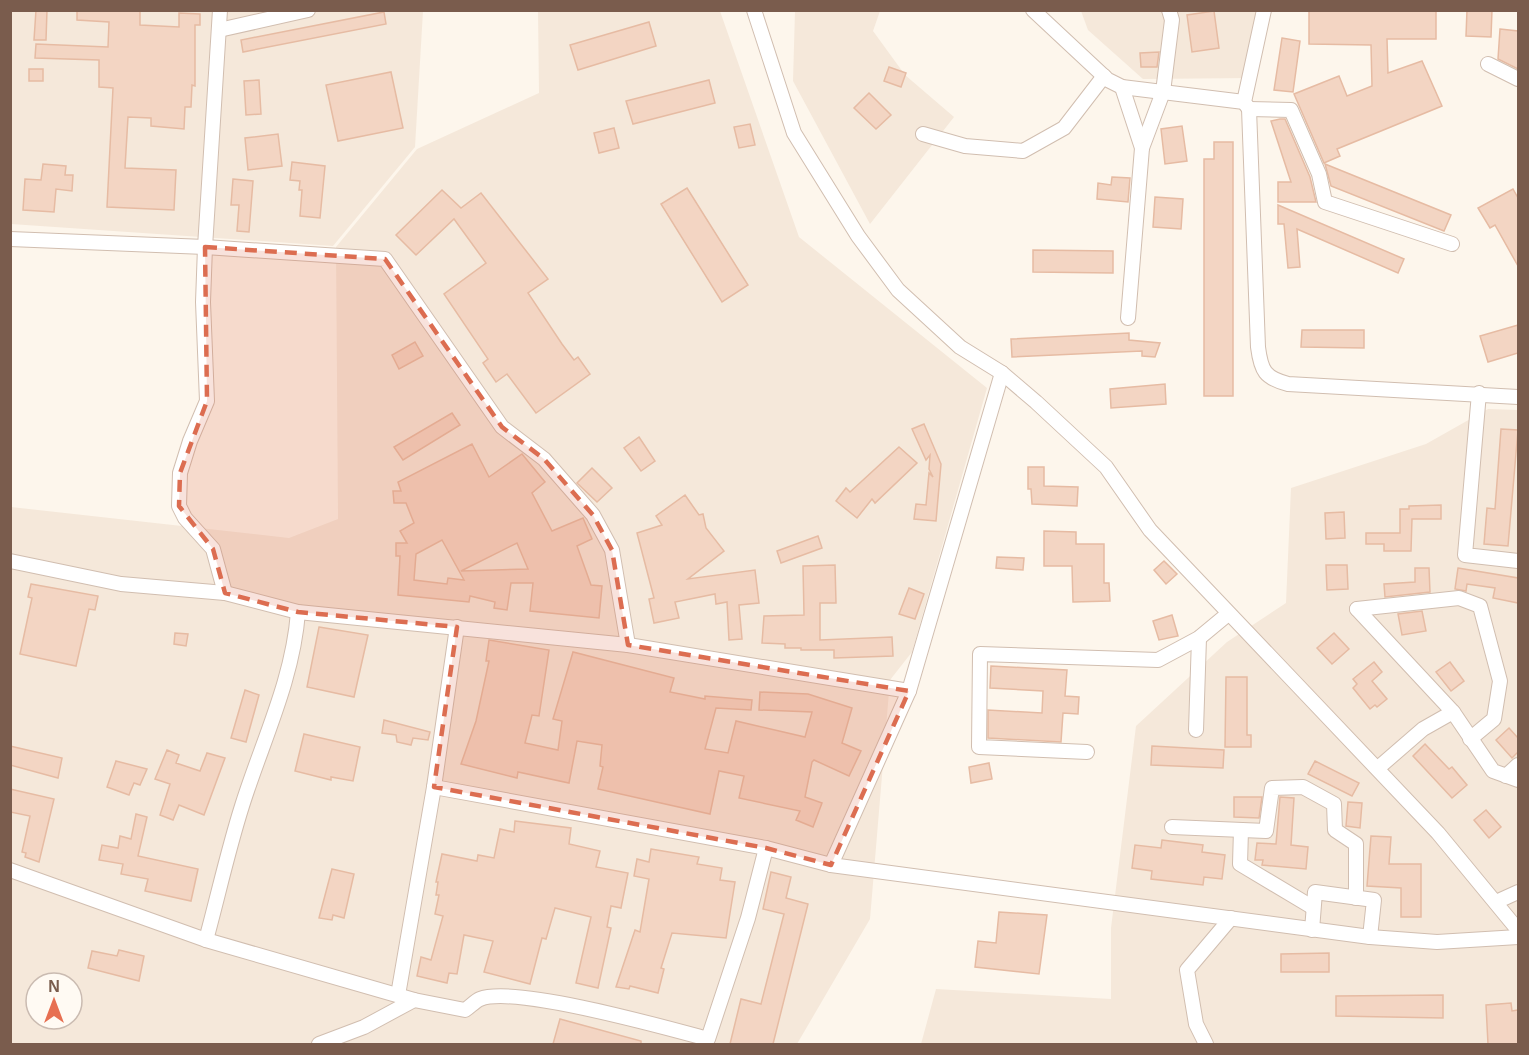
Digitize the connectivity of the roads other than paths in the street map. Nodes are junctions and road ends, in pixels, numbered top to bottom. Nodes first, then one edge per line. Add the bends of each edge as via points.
1 (220, 10) edge
2 (308, 10) edge
3 (754, 10) edge
4 (1033, 10) edge
5 (1169, 10) edge
6 (1264, 10) edge
7 (219, 30) junction
8 (1488, 64) dead end
9 (1104, 76) junction
10 (1518, 79) edge
11 (1122, 87) junction
12 (1163, 92) junction
13 (1247, 106) junction
14 (923, 134) dead end
15 (1142, 148) junction
16 (10, 239) edge
17 (1452, 244) dead end
18 (205, 247) junction
19 (1128, 318) dead end
20 (1002, 373) junction
21 (1479, 393) junction
22 (1518, 397) edge
23 (1518, 557) edge
24 (10, 561) edge
25 (225, 593) junction
26 (298, 612) junction
27 (1228, 614) junction
28 (457, 627) junction
29 (1199, 638) junction
30 (628, 645) junction
31 (909, 691) junction
32 (1453, 712) junction
33 (1196, 730) dead end
34 (1470, 739) junction
35 (1087, 752) dead end
36 (1518, 765) edge
37 (1378, 768) junction
38 (1512, 778) edge
39 (434, 787) junction
40 (1172, 827) dead end
41 (1241, 830) junction
42 (766, 848) junction
43 (831, 865) junction
44 (10, 870) edge
45 (1518, 892) edge
46 (1356, 898) junction
47 (1496, 902) junction
48 (1312, 907) junction
49 (1231, 918) junction
50 (1312, 930) junction
51 (1518, 930) edge
52 (1370, 937) junction
53 (1518, 937) edge
54 (206, 940) junction
55 (398, 995) junction
56 (414, 1000) junction
57 (320, 1044) edge
58 (1206, 1044) edge

1 - 7 street
2 - 7 street
3 - 20 street via 794,134 858,236 898,290 960,347
4 - 9 street
5 - 12 street via 1172,21
6 - 13 street
7 - 18 street
8 - 10 street
9 - 11 street
9 - 14 street via 1064,128 1023,151 965,146
11 - 12 street
11 - 15 street
12 - 13 street
12 - 15 street
13 - 17 street via 1291,110 1319,174 1325,202
13 - 21 street via 1258,347 1265,372 1272,380 1288,384
15 - 19 street
16 - 18 street
18 - 25 street via 207,401 180,473 179,506 184,518 213,549
18 - 30 street via 385,259 502,427 544,459 592,515 612,550
20 - 27 street via 1106,466 1150,530
20 - 31 street
21 - 22 street
21 - 23 street via 1465,555
24 - 25 street via 121,584
25 - 26 street
26 - 28 street
26 - 54 street via 296,642 286,679 242,807
27 - 29 street
27 - 37 street
28 - 30 street
28 - 39 street
29 - 33 street
29 - 35 street via 1158,660 980,654 979,747
30 - 31 street
31 - 43 street
32 - 34 street
32 - 34 street via 1357,609 1459,598 1480,606 1500,681 1494,719
32 - 37 street via 1423,729
34 - 38 street via 1493,771
36 - 38 street
37 - 47 street
39 - 42 street
39 - 55 street
40 - 41 street
41 - 46 street via 1266,831 1272,788 1303,787 1334,804 1335,830 1356,844
41 - 48 street via 1240,864
42 - 43 street
42 - 56 street via 748,918 708,1039 571,1005 500,997 480,999 465,1010
43 - 49 street
44 - 54 street
45 - 47 street
46 - 48 street via 1315,892
46 - 52 street via 1374,900
47 - 51 street
48 - 50 street
49 - 50 street
49 - 58 street via 1187,970 1196,1024
50 - 52 street
52 - 53 street via 1437,942
54 - 55 street
55 - 56 street
56 - 57 street via 364,1028

